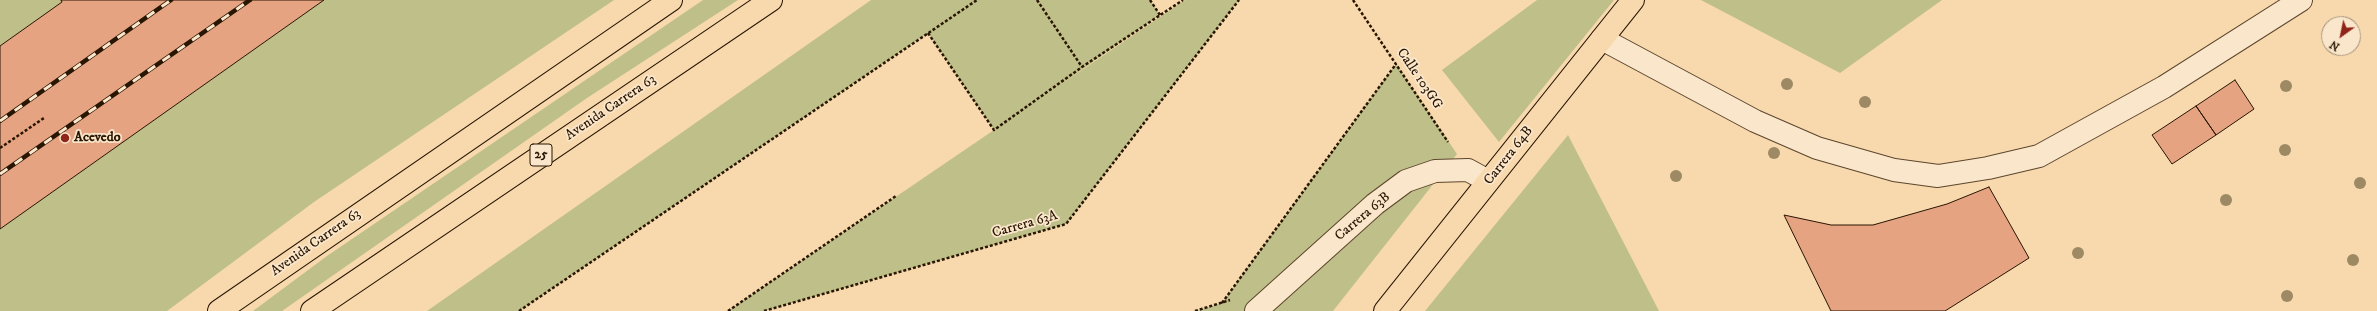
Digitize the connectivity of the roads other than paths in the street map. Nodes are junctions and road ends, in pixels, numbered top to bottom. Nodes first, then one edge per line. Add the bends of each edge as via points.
1 (671, 0) edge
2 (771, 0) edge
3 (1633, 0) edge
4 (2301, 0) edge
5 (1602, 39) junction
6 (1488, 181) junction
7 (219, 311) edge
8 (312, 311) edge
9 (1256, 311) edge
10 (1385, 311) edge

1 - 7 main road, Avenida Carrera 63
2 - 8 main road, Avenida Carrera 63 / 25
3 - 5 main road, Carrera 64B
4 - 5 street via 2164,87 2039,156 1938,176 1894,170 1817,148 1755,121
5 - 6 main road, Carrera 64B
6 - 9 street, Carrera 63B via 1468,170 1435,171 1406,181 1375,204
6 - 10 main road, Carrera 64B

